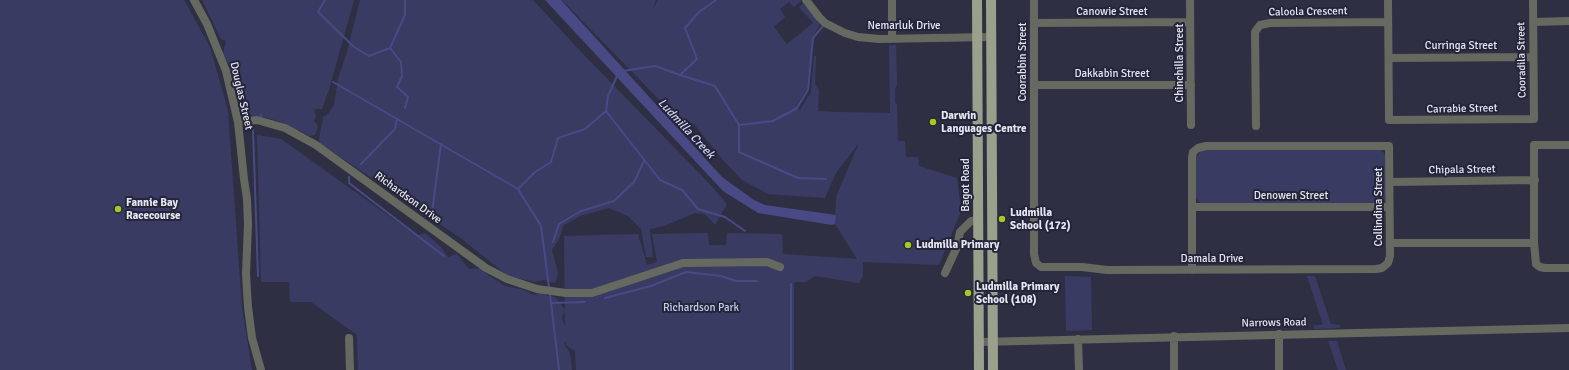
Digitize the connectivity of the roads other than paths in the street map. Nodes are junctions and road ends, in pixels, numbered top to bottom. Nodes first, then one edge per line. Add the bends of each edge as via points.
1 (194, 0) edge
2 (806, 0) edge
3 (892, 0) edge
4 (977, 0) edge
5 (991, 0) edge
6 (1034, 0) edge
7 (1190, 0) edge
8 (1388, 0) edge
9 (1533, 0) edge
10 (1569, 21) edge
11 (1190, 22) junction
12 (1388, 22) junction
13 (1533, 22) junction
14 (1034, 23) junction
15 (977, 37) junction
16 (991, 37) junction
17 (892, 38) junction
18 (1533, 57) junction
19 (1389, 58) junction
20 (1034, 85) junction
21 (1191, 85) junction
22 (1534, 119) joint
23 (238, 122) junction
24 (1191, 125) dead end
25 (1256, 126) dead end
26 (1569, 145) edge
27 (1535, 180) junction
28 (1390, 182) junction
29 (1390, 207) junction
30 (1192, 208) junction
31 (978, 220) junction
32 (1390, 243) junction
33 (1534, 243) junction
34 (1039, 266) joint
35 (1385, 266) joint
36 (780, 267) dead end
37 (1569, 268) edge
38 (1192, 270) junction
39 (945, 273) dead end
40 (1569, 328) edge
41 (1279, 334) junction
42 (1174, 336) junction
43 (349, 338) dead end
44 (1078, 339) junction
45 (993, 341) junction
46 (979, 342) junction
47 (261, 370) edge
48 (350, 370) edge
49 (979, 370) edge
50 (993, 370) edge
51 (1079, 370) edge
52 (1174, 370) edge
53 (1279, 370) edge

1 - 23 street, Douglas Street via 226,71
2 - 17 street, Nemarluk Drive via 819,17 833,28 858,37
3 - 17 street
4 - 15 main road, Bagot Road
5 - 16 main road
6 - 14 street, Coorabbin Street
7 - 11 street, Chinchilla Street
8 - 12 street
9 - 13 street, Cooradila Street
10 - 13 street
11 - 14 street, Canowie Street
11 - 21 street, Chinchilla Street
12 - 19 street
12 - 25 street, Caloola Crescent via 1260,24 1255,32
13 - 18 street, Cooradila Street
14 - 20 street, Coorabbin Street
15 - 16 street, Nemarluk Drive
15 - 17 street, Nemarluk Drive
15 - 31 main road, Bagot Road
16 - 45 main road
18 - 19 street, Curringa Street
18 - 22 street, Cooradila Street
19 - 22 street, Carrabie Street via 1389,120
20 - 21 street, Dakkabin Street
20 - 34 street, Coorabbin Street via 1034,259
21 - 24 street, Chinchilla Street
23 - 36 street, Richardson Drive via 257,120 285,128 316,145 486,268 507,279 537,289 592,293 683,263 767,262
23 - 47 street, Douglas Street via 244,179 243,224 247,246 248,307 252,338
26 - 27 street via 1534,145
27 - 28 street, Chipala Street
27 - 33 street
28 - 29 street, Collindina Street
28 - 30 street, Collindina Street via 1389,146 1206,146 1193,152
29 - 30 street, Denowen Street
29 - 32 street, Collindina Street
30 - 38 street
31 - 39 street via 971,221 960,232 957,247
31 - 46 main road, Bagot Road
32 - 33 street
32 - 35 street, Collindina Street via 1390,259
33 - 37 street via 1536,264 1540,267
34 - 38 street, Damala Drive via 1107,270
35 - 38 street, Damala Drive via 1376,269
40 - 41 street, Narrows Road
41 - 42 street, Narrows Road
41 - 53 street
42 - 44 street, Narrows Road
42 - 52 street
43 - 48 street
44 - 45 street, Narrows Road
44 - 51 street
45 - 46 street, Narrows Road
45 - 50 main road
46 - 49 main road, Bagot Road

